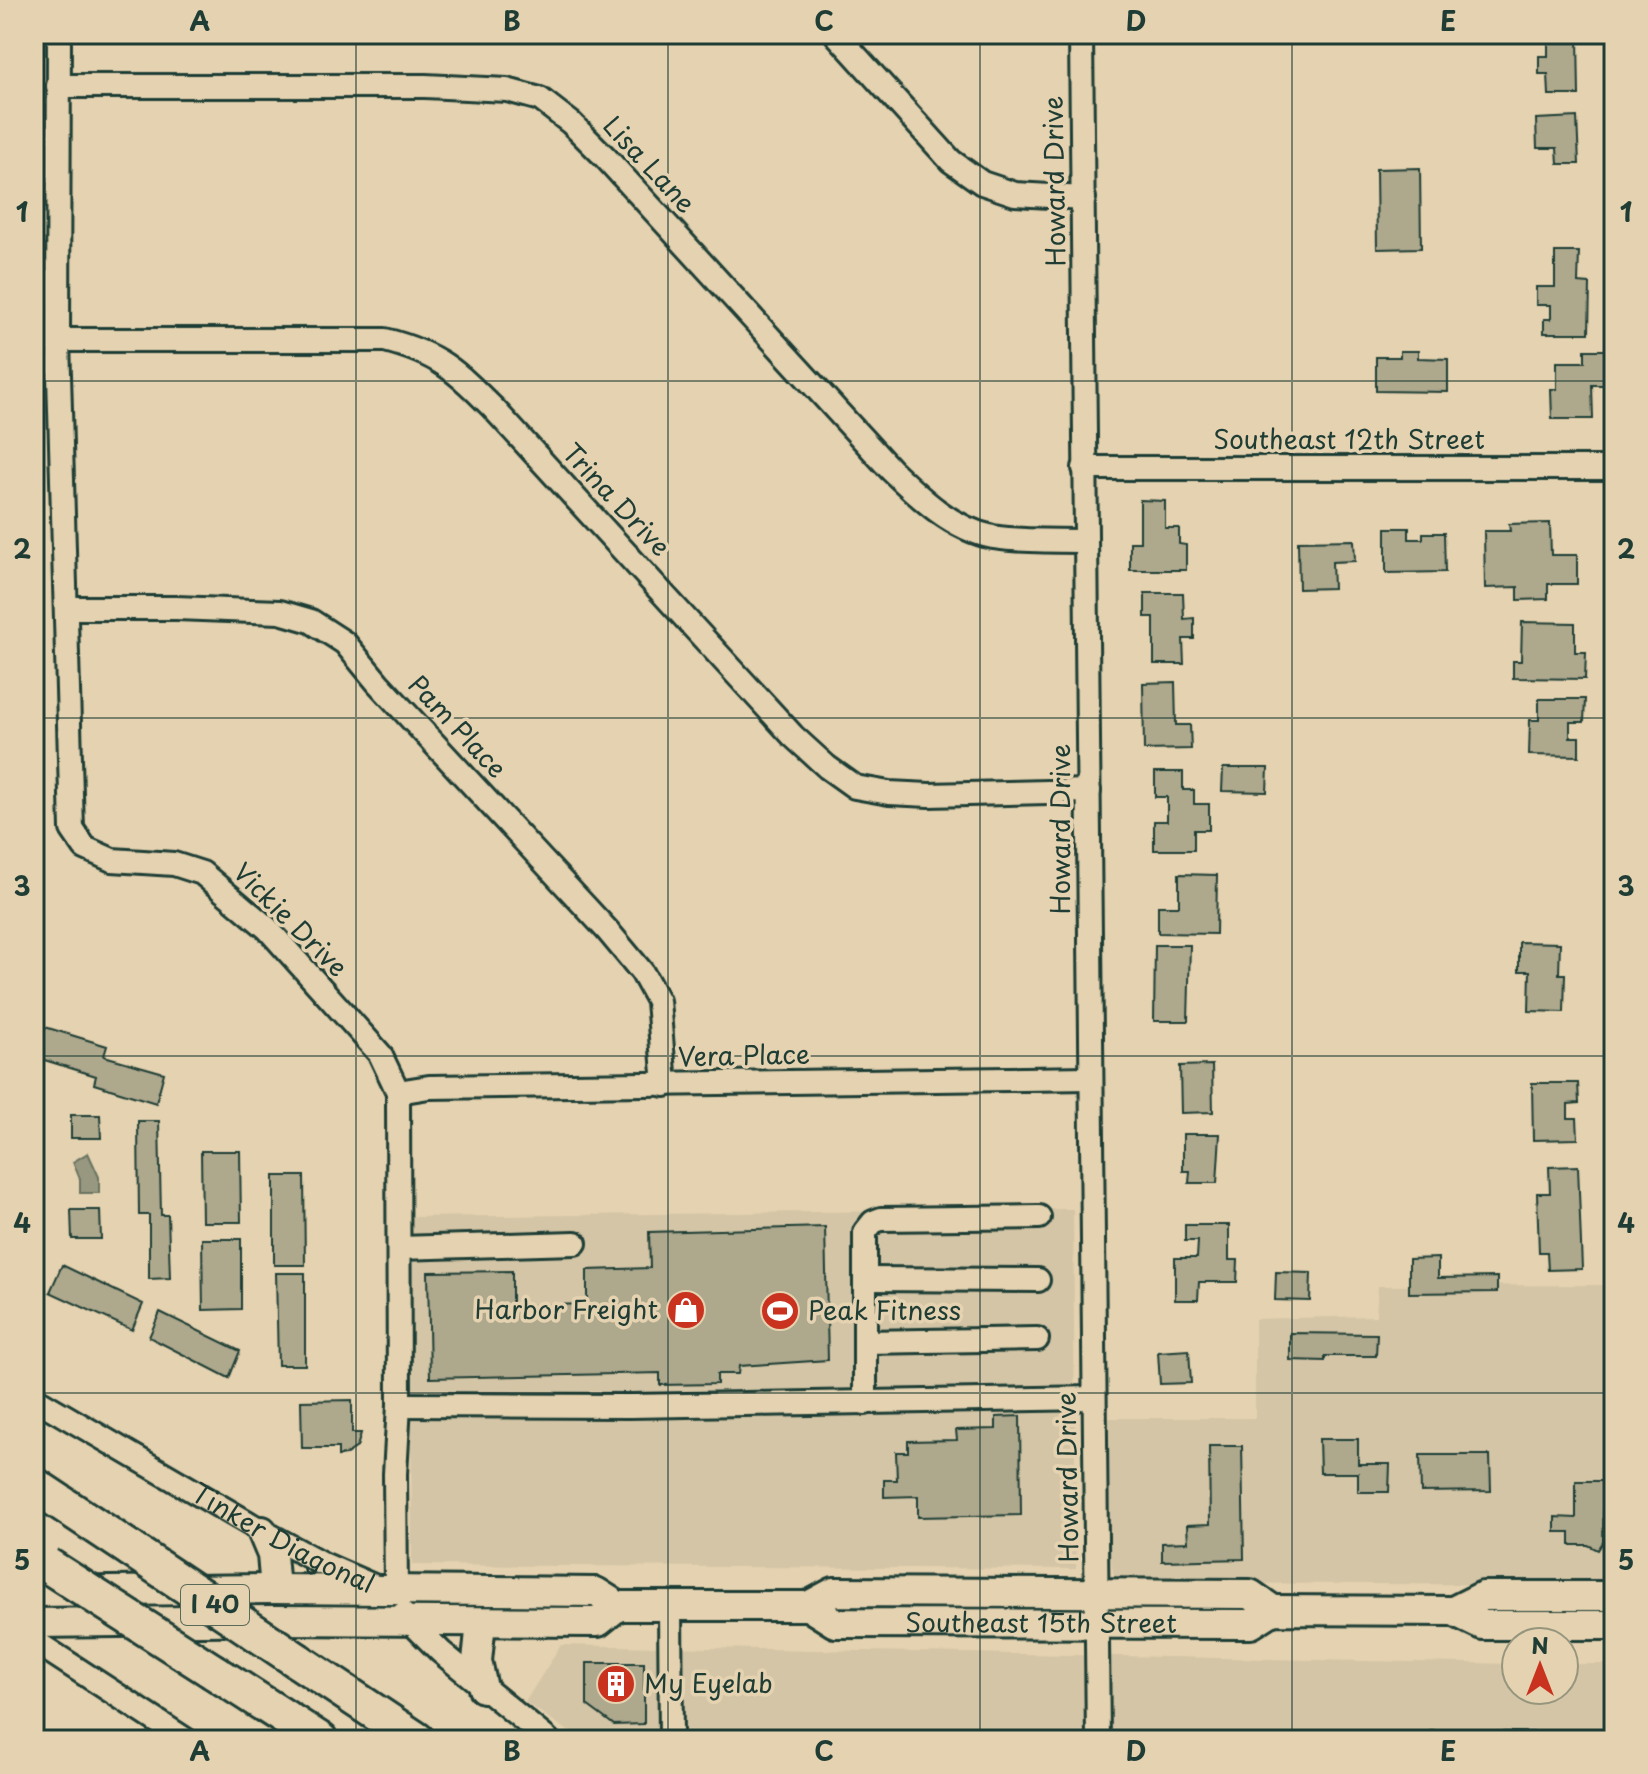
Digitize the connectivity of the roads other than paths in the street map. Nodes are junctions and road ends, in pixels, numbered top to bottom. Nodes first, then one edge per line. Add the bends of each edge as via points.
1 (59, 34) edge
2 (836, 34) edge
3 (1081, 34) edge
4 (58, 86) junction
5 (1084, 198) junction
6 (34, 340) edge
7 (58, 340) junction
8 (1084, 468) junction
9 (1614, 468) edge
10 (1086, 541) junction
11 (67, 608) junction
12 (1089, 791) junction
13 (1090, 1078) junction
14 (665, 1085) junction
15 (398, 1092) junction
16 (1039, 1217) dead end
17 (575, 1243) dead end
18 (399, 1248) junction
19 (865, 1279) junction
20 (1038, 1280) dead end
21 (1037, 1339) dead end
22 (865, 1342) junction
23 (34, 1398) edge
24 (1094, 1398) junction
25 (865, 1403) junction
26 (399, 1405) junction
27 (34, 1485) edge
28 (262, 1531) junction
29 (38, 1571) edge
30 (275, 1589) junction
31 (389, 1591) junction
32 (1097, 1594) junction
33 (1614, 1596) edge
34 (618, 1606) junction
35 (670, 1606) junction
36 (808, 1606) junction
37 (1273, 1610) junction
38 (1453, 1611) junction
39 (410, 1621) junction
40 (481, 1622) junction
41 (34, 1623) edge
42 (1097, 1624) junction
43 (1614, 1625) edge
44 (34, 1641) edge
45 (483, 1688) junction
46 (186, 1740) edge
47 (320, 1740) edge
48 (417, 1740) edge
49 (548, 1740) edge
50 (671, 1740) edge
51 (1098, 1740) edge

1 - 4 street, Vickie Drive
2 - 5 street via 951,161 982,183 1015,194
3 - 5 street, Howard Drive
4 - 7 street, Vickie Drive
4 - 10 street, Lisa Lane via 425,86 507,90 540,99 605,157 926,504 993,537
5 - 8 street, Howard Drive
6 - 7 street, Trina Drive
7 - 11 street, Vickie Drive
7 - 12 street, Trina Drive via 385,340 418,349 456,371 494,409 793,736 855,787 929,795
8 - 9 street, Southeast 12th Street
8 - 10 street, Howard Drive
10 - 12 street, Howard Drive
11 - 14 street, Pam Place via 280,612 311,621 345,643 642,972 658,1001
11 - 15 street, Vickie Drive via 72,829 85,848 112,860 174,864 202,873 267,928 380,1054
12 - 13 street, Howard Drive
13 - 14 street, Vera Place
13 - 24 street, Howard Drive
14 - 15 street, Vera Place via 429,1087
15 - 18 street, Vickie Drive
16 - 19 street via 881,1219 865,1232
17 - 18 street
18 - 26 street, Vickie Drive
19 - 20 street
19 - 22 street
21 - 22 street
22 - 25 street
23 - 28 street, Tinker Diagonal
24 - 25 street
24 - 32 street, Howard Drive
25 - 26 street
26 - 31 street, Vickie Drive
27 - 48 highway, I 40, bridge
28 - 30 main road via 272,1555
28 - 31 street, Tinker Diagonal
29 - 30 main road, Southeast 15th Street
29 - 47 highway, I 40, bridge
30 - 31 main road, Southeast 15th Street
31 - 34 main road, Southeast 15th Street via 596,1592
31 - 39 street, Tinker Diagonal
32 - 36 main road, Southeast 15th Street via 834,1592
32 - 37 main road, Southeast 15th Street via 1250,1594
32 - 42 street, Howard Drive
33 - 38 main road, Southeast 15th Street via 1483,1596
34 - 35 main road, Southeast 15th Street
34 - 40 main road, Southeast 15th Street via 598,1622
35 - 36 main road, Southeast 15th Street
35 - 50 street
36 - 42 main road, Southeast 15th Street via 835,1623
37 - 38 main road, Southeast 15th Street
37 - 42 main road, Southeast 15th Street via 1251,1624
38 - 43 main road, Southeast 15th Street via 1482,1625
39 - 40 main road, Southeast 15th Street
39 - 41 main road, Southeast 15th Street
39 - 45 street, Tinker Diagonal
40 - 45 main road via 477,1661
42 - 51 street, Howard Drive
44 - 46 street
45 - 49 street, Tinker Diagonal

